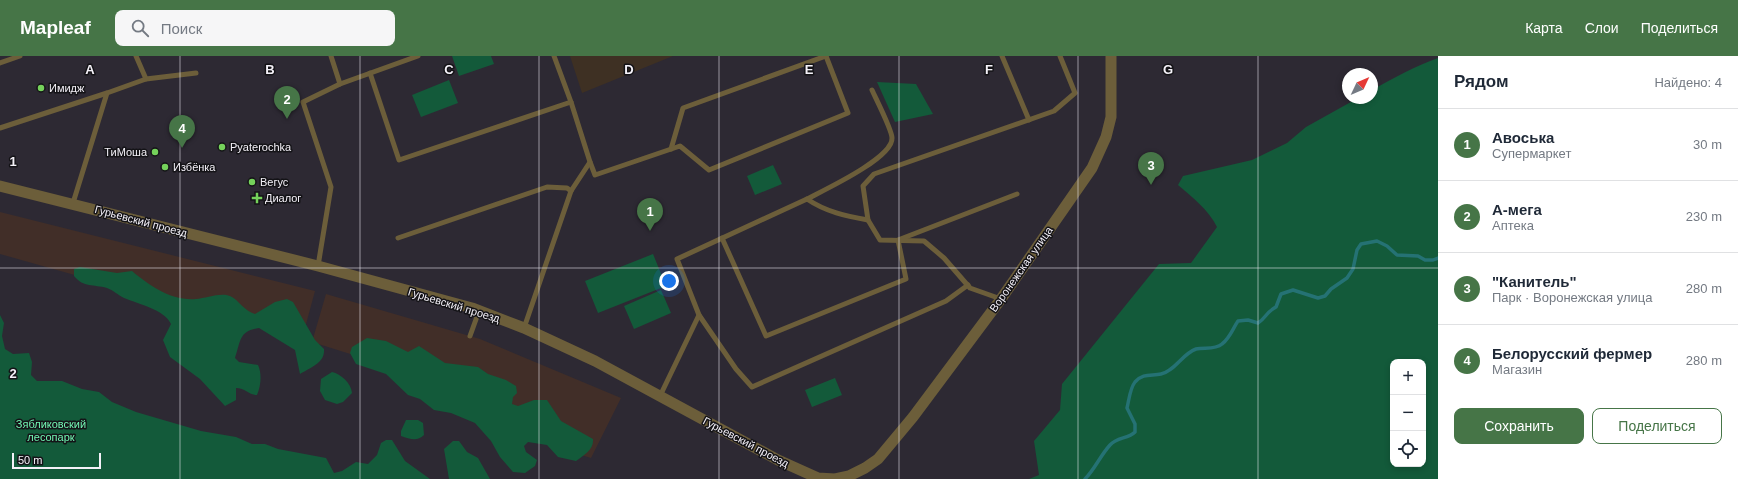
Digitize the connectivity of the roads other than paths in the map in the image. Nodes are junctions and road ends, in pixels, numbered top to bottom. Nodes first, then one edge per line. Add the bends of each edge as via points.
1 (20, 56) edge
2 (136, 56) edge
3 (331, 56) edge
4 (418, 56) edge
5 (554, 56) edge
6 (826, 56) edge
7 (1002, 56) edge
8 (1060, 56) edge
9 (1111, 56) edge
10 (0, 63) edge
11 (196, 73) dead end
12 (370, 73) junction
13 (146, 79) junction
14 (340, 84) junction
15 (872, 90) dead end
16 (107, 93) junction
17 (571, 102) junction
18 (1028, 120) junction
19 (0, 128) edge
20 (671, 149) junction
21 (590, 162) junction
22 (0, 186) edge
23 (571, 191) junction
24 (1017, 194) dead end
25 (807, 199) junction
26 (73, 204) junction
27 (868, 220) junction
28 (398, 238) dead end
29 (722, 238) junction
30 (898, 240) junction
31 (318, 266) junction
32 (968, 285) junction
33 (1001, 299) junction
34 (478, 311) junction
35 (699, 314) junction
36 (524, 328) junction
37 (470, 336) dead end
38 (660, 396) junction
39 (878, 459) joint
40 (850, 477) edge

1 - 10 lane
2 - 13 lane
3 - 14 lane
4 - 12 lane
5 - 17 lane
6 - 20 lane via 683,108
6 - 20 lane via 848,113 709,170 680,146
7 - 18 lane
8 - 18 lane via 1075,93 1054,111
9 - 33 street, Воронежская улица via 1111,117 1106,137 1092,168
11 - 13 lane
12 - 14 lane
12 - 17 lane via 399,160
13 - 16 lane
14 - 31 lane via 303,102 331,187
15 - 25 lane via 892,137 890,146 851,176
16 - 19 lane
16 - 26 lane
17 - 21 lane
18 - 27 lane via 874,174 863,186
20 - 21 lane via 595,175
21 - 23 lane
22 - 26 street, Гурьевский проезд
23 - 28 lane via 567,188 547,187
23 - 36 lane
24 - 30 lane
25 - 27 lane via 839,215
25 - 29 lane
26 - 31 street, Гурьевский проезд
27 - 30 lane via 880,240
29 - 30 lane via 766,336 906,279
29 - 35 lane via 677,259
30 - 32 lane via 924,241 944,258
31 - 34 street, Гурьевский проезд
32 - 33 lane
32 - 35 lane via 946,301 752,387 736,369
33 - 39 street, Воронежская улица via 913,417
34 - 36 street, Гурьевский проезд
34 - 37 lane
35 - 38 lane
36 - 38 street, Гурьевский проезд
38 - 40 street, Гурьевский проезд via 778,460 818,478
39 - 40 street, Гурьевский проезд

